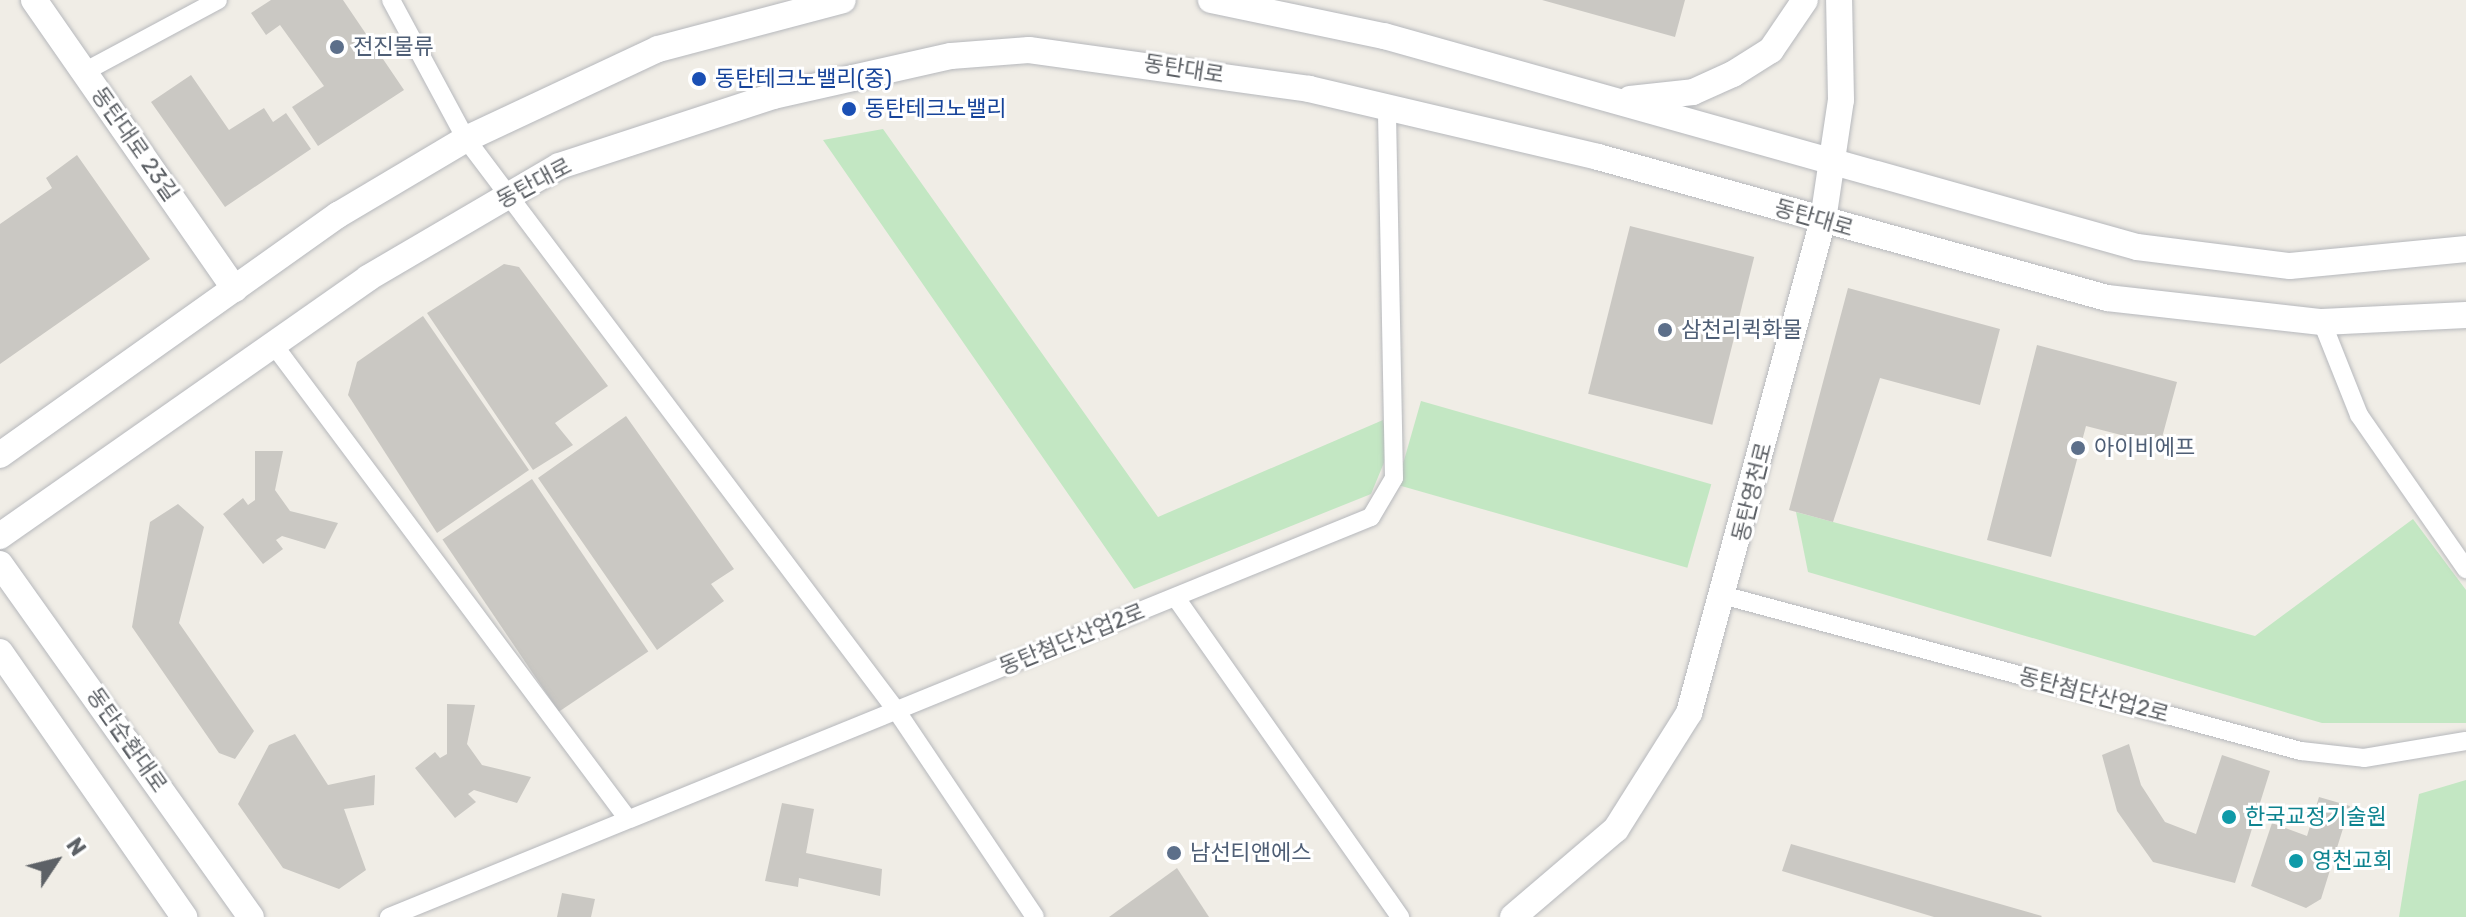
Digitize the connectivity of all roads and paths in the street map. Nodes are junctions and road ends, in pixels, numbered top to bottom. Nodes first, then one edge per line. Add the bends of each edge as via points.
1 (34, 0) edge
2 (218, 0) edge
3 (391, 0) edge
4 (843, 0) edge
5 (1211, 0) edge
6 (1805, 0) edge
7 (1839, 0) edge
8 (84, 72) junction
9 (1614, 101) junction
10 (1387, 109) junction
11 (466, 139) junction
12 (1832, 162) junction
13 (509, 195) junction
14 (1823, 220) junction
15 (2466, 249) edge
16 (235, 289) junction
17 (2466, 315) edge
18 (2322, 322) junction
19 (273, 344) junction
20 (0, 455) edge
21 (0, 536) edge
22 (0, 564) edge
23 (2466, 569) edge
24 (1726, 596) junction
25 (1176, 598) junction
26 (0, 652) edge
27 (896, 710) junction
28 (2466, 741) edge
29 (628, 819) junction
30 (422, 911) edge
31 (184, 917) edge
32 (251, 917) edge
33 (389, 917) edge
34 (1035, 917) edge
35 (1400, 917) edge
36 (1513, 917) edge

1 - 8 main road, 동탄대로 23길
2 - 8 street
3 - 11 street
4 - 11 main road via 658,49
5 - 9 main road via 1384,36
6 - 9 main road via 1771,50 1733,74 1693,92
7 - 12 main road, 동탄영천로 via 1841,100
8 - 16 main road, 동탄대로 23길
9 - 12 main road
10 - 13 main road, 동탄대로 via 1150,63 1029,50 951,56 681,124 559,166
10 - 14 main road, 동탄대로
10 - 25 street, 동탄첨단산업2로 via 1389,493 1371,517
11 - 13 street
11 - 16 main road
12 - 14 main road, 동탄영천로
12 - 15 main road via 2137,247 2228,262 2290,266
13 - 19 main road, 동탄대로
13 - 27 street
14 - 18 main road, 동탄대로 via 2107,298
14 - 24 main road, 동탄영천로
16 - 20 main road
17 - 18 main road, 동탄대로
18 - 23 street via 2359,415
19 - 21 main road, 동탄대로
19 - 29 street
22 - 32 main road, 동탄순환대로
24 - 28 street, 동탄첨단산업2로 via 2301,751 2364,758
24 - 36 main road, 동탄영천로 via 1689,713 1655,776 1607,838
25 - 27 street, 동탄첨단산업2로
25 - 35 street
26 - 31 main road
27 - 29 street, 동탄첨단산업2로
27 - 34 street
29 - 30 street, 동탄첨단산업2로
30 - 33 street, 동탄첨단산업2로

